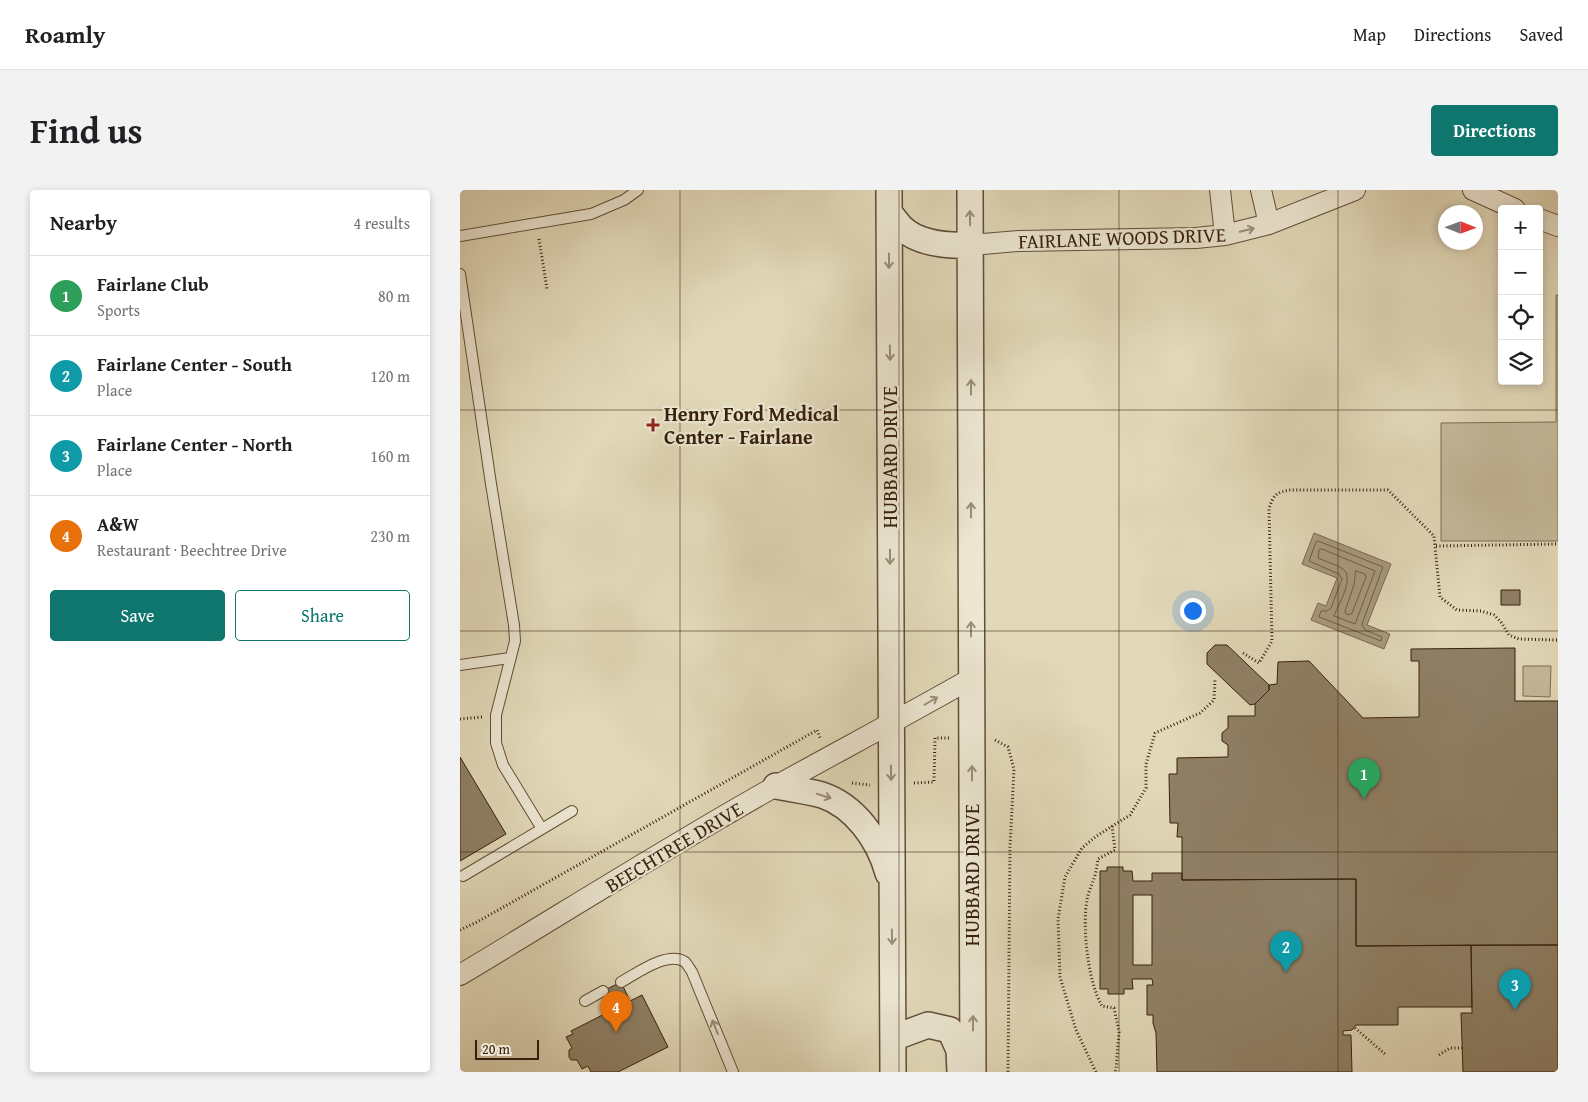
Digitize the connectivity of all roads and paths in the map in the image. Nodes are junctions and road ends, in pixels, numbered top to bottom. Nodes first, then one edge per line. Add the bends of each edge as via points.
1 (638, 190) edge
2 (970, 190) edge
3 (1220, 190) edge
4 (1261, 190) edge
5 (1355, 190) edge
6 (1474, 190) edge
7 (889, 201) edge
8 (1506, 205) edge
9 (1543, 220) edge
10 (1269, 224) junction
11 (1558, 226) edge
12 (1225, 235) junction
13 (460, 236) edge
14 (538, 238) dead end
15 (971, 245) junction
16 (460, 274) edge
17 (547, 289) dead end
18 (1558, 544) edge
19 (1436, 546) junction
20 (1558, 640) edge
21 (1243, 653) dead end
22 (510, 658) junction
23 (460, 665) edge
24 (972, 678) junction
25 (1215, 679) dead end
26 (496, 715) junction
27 (460, 719) edge
28 (890, 724) junction
29 (817, 730) dead end
30 (953, 738) dead end
31 (990, 738) dead end
32 (910, 783) dead end
33 (776, 786) junction
34 (572, 811) dead end
35 (1112, 826) junction
36 (542, 829) junction
37 (463, 876) dead end
38 (892, 888) junction
39 (460, 930) edge
40 (460, 975) edge
41 (621, 982) dead end
42 (603, 991) dead end
43 (585, 1002) dead end
44 (1355, 1028) dead end
45 (893, 1038) junction
46 (1463, 1048) dead end
47 (1385, 1054) dead end
48 (1439, 1055) dead end
49 (733, 1072) edge
50 (893, 1072) edge
51 (960, 1072) edge
52 (974, 1072) edge
53 (1008, 1072) edge
54 (1096, 1072) edge
55 (1114, 1072) edge

1 - 13 lane via 592,214
15 -> 2 street, HUBBARD DRIVE
3 - 12 street
4 - 10 street
5 - 10 street, FAIRLANE WOODS DRIVE
6 - 8 street
7 - 15 street via 903,229 921,239 954,246
7 -> 28 street, HUBBARD DRIVE
9 - 11 street
12 -> 10 street, FAIRLANE WOODS DRIVE
12 - 15 street, FAIRLANE WOODS DRIVE
14 - 17 path
24 -> 15 street, HUBBARD DRIVE
16 - 22 lane via 514,625 515,641
18 - 19 path
19 - 20 path via 1440,597 1457,610 1481,611 1494,616 1509,635 1519,639
19 - 21 path via 1434,536 1388,490 1278,492 1269,509 1272,641 1259,663
22 - 23 lane
22 - 26 lane
28 -> 24 street
52 -> 24 street, HUBBARD DRIVE
25 - 35 path via 1214,700 1200,713 1155,733 1146,764 1146,788 1130,815
26 - 27 path
26 - 36 lane via 496,743 503,765
28 - 33 street, BEECHTREE DRIVE
28 -> 38 street, HUBBARD DRIVE
29 - 39 path
30 - 32 path via 934,738 934,782
31 - 53 path via 1008,747 1014,769
33 -> 38 street via 821,795 847,808 876,844
33 - 40 street, BEECHTREE DRIVE
34 - 36 lane
35 - 54 path via 1082,848 1065,877 1058,919 1060,977 1076,1030
35 - 55 path via 1114,850 1098,859 1087,899 1086,939 1097,997 1102,1006 1114,1008 1120,1032
36 - 37 lane
38 -> 45 street, HUBBARD DRIVE
49 -> 41 lane via 692,972 684,962 673,958 659,961
42 - 43 lane
44 - 47 path
45 - 50 street, HUBBARD DRIVE
45 - 51 street via 928,1025 950,1030 959,1050
46 - 48 path via 1450,1048

